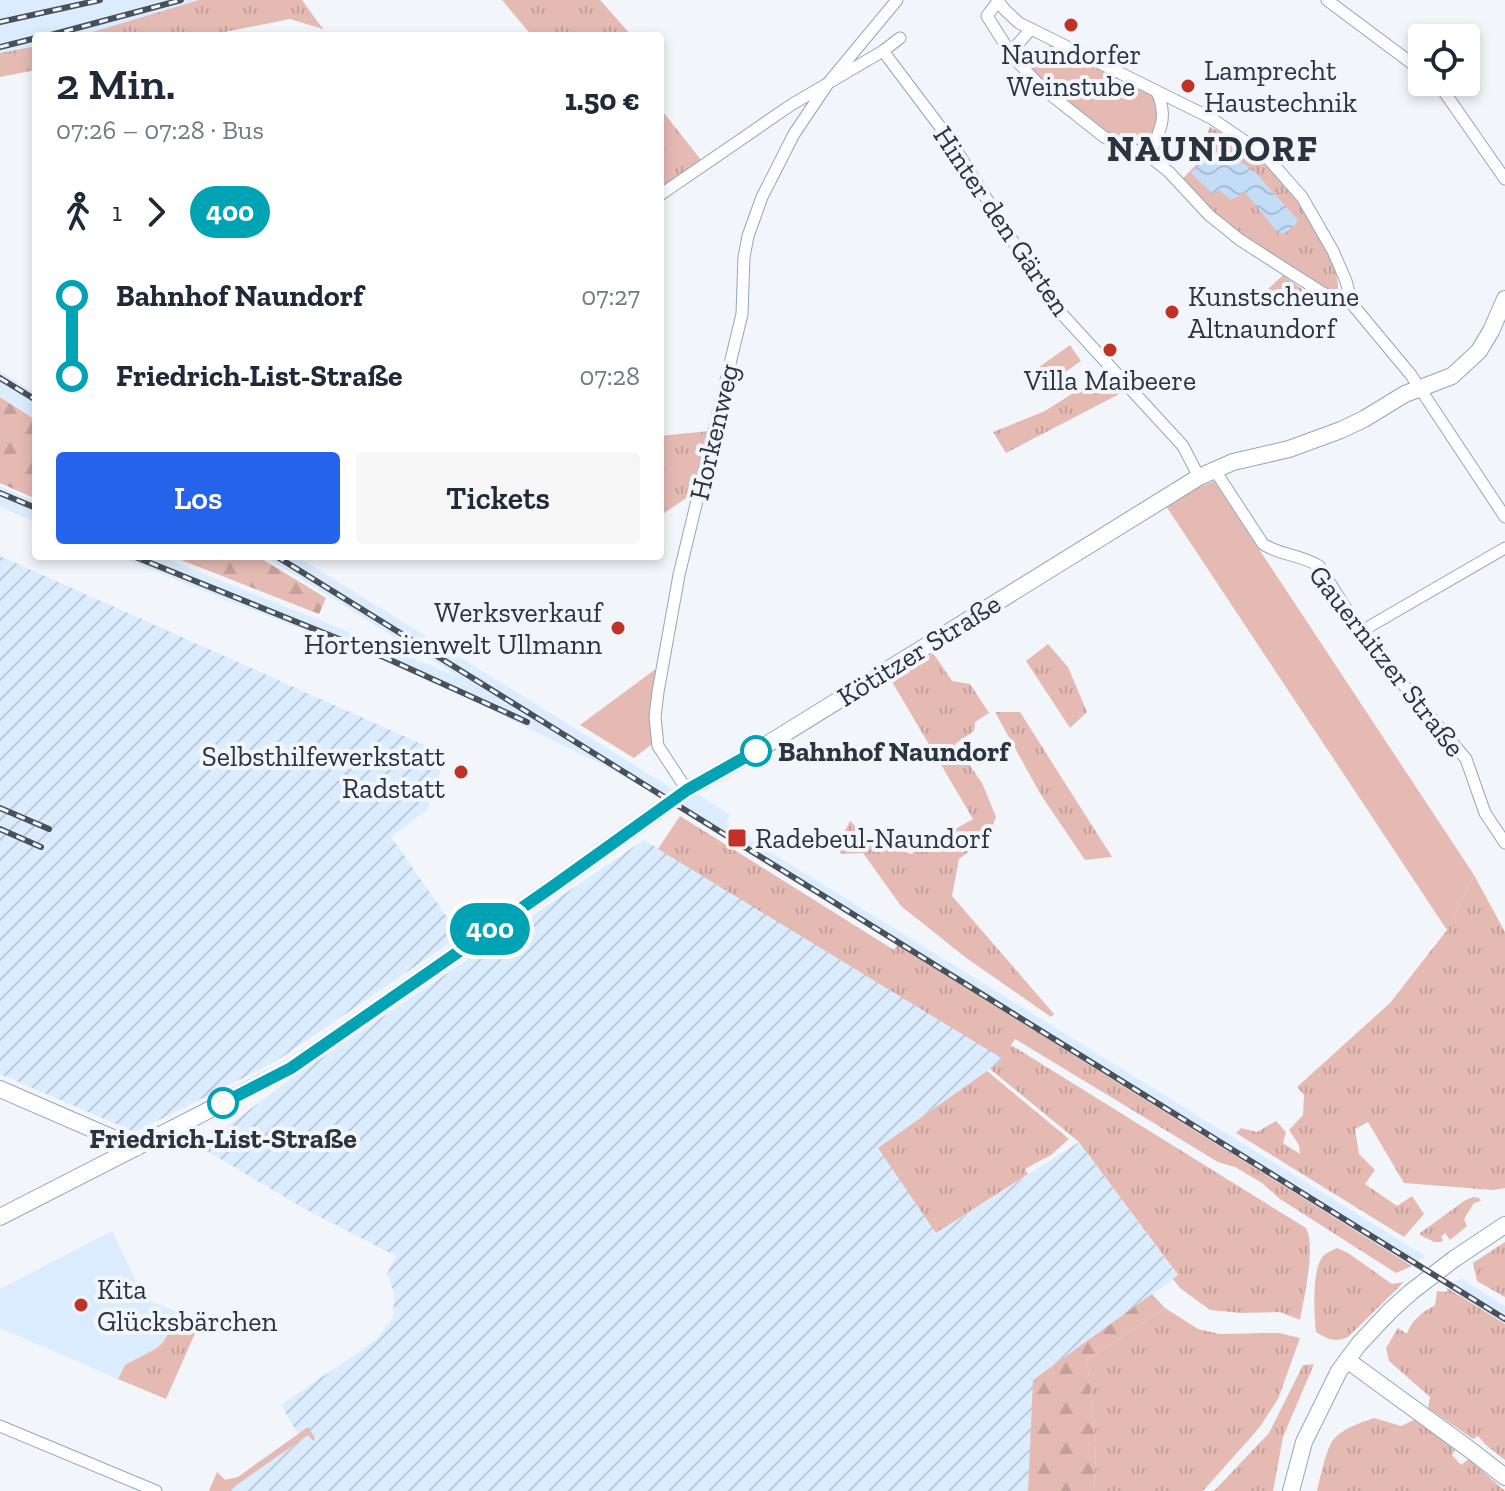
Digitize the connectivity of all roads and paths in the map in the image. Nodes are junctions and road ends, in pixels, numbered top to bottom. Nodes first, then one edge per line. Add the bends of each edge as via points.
1 (897, 0) edge
2 (998, 0) edge
3 (1327, 0) edge
4 (1031, 29) junction
5 (900, 38) dead end
6 (883, 51) junction
7 (1010, 53) junction
8 (1408, 61) edge
9 (829, 82) junction
10 (1157, 92) junction
11 (1447, 96) edge
12 (1188, 107) junction
13 (1162, 125) junction
14 (1149, 156) junction
15 (1505, 179) edge
16 (664, 192) edge
17 (1505, 299) edge
18 (1352, 304) junction
19 (1420, 389) junction
20 (1207, 473) junction
21 (1505, 517) edge
22 (1505, 548) edge
23 (1360, 632) junction
24 (687, 790) junction
25 (1505, 843) edge
26 (0, 1089) edge
27 (136, 1148) junction
28 (0, 1217) edge
29 (1505, 1225) edge
30 (1347, 1360) junction
31 (0, 1426) edge
32 (1505, 1477) edge
33 (156, 1491) edge
34 (1291, 1491) edge

1 - 9 street
2 - 4 street
2 - 7 street via 987,16
3 - 8 street
4 - 7 street
4 - 10 street
5 - 6 street
6 - 9 street
6 - 20 street, Hinter den Gärten via 950,140 1047,296
7 - 14 street via 1042,88 1104,137
9 - 16 street
9 - 24 street, Horkenweg via 794,134 748,236 742,314 679,575 655,717 658,746
10 - 12 street
10 - 13 street
11 - 15 street
12 - 13 street
12 - 18 street via 1265,155 1302,197 1333,251
13 - 14 street
14 - 18 street via 1240,240 1321,292
17 - 19 street, Kötitzer Straße via 1479,351 1452,376
18 - 19 street
19 - 20 street, Kötitzer Straße via 1329,435
19 - 21 street
20 - 23 street, Gauernitzer Straße via 1263,544 1319,566
20 - 24 street, Kötitzer Straße
22 - 23 street
23 - 25 street, Gauernitzer Straße via 1466,759 1485,813
24 - 27 street, Kötitzer Straße via 291,1068
26 - 27 street
27 - 28 street, Kötitzer Straße
29 - 30 street via 1411,1292
30 - 32 street
30 - 34 street via 1304,1442
31 - 33 street

